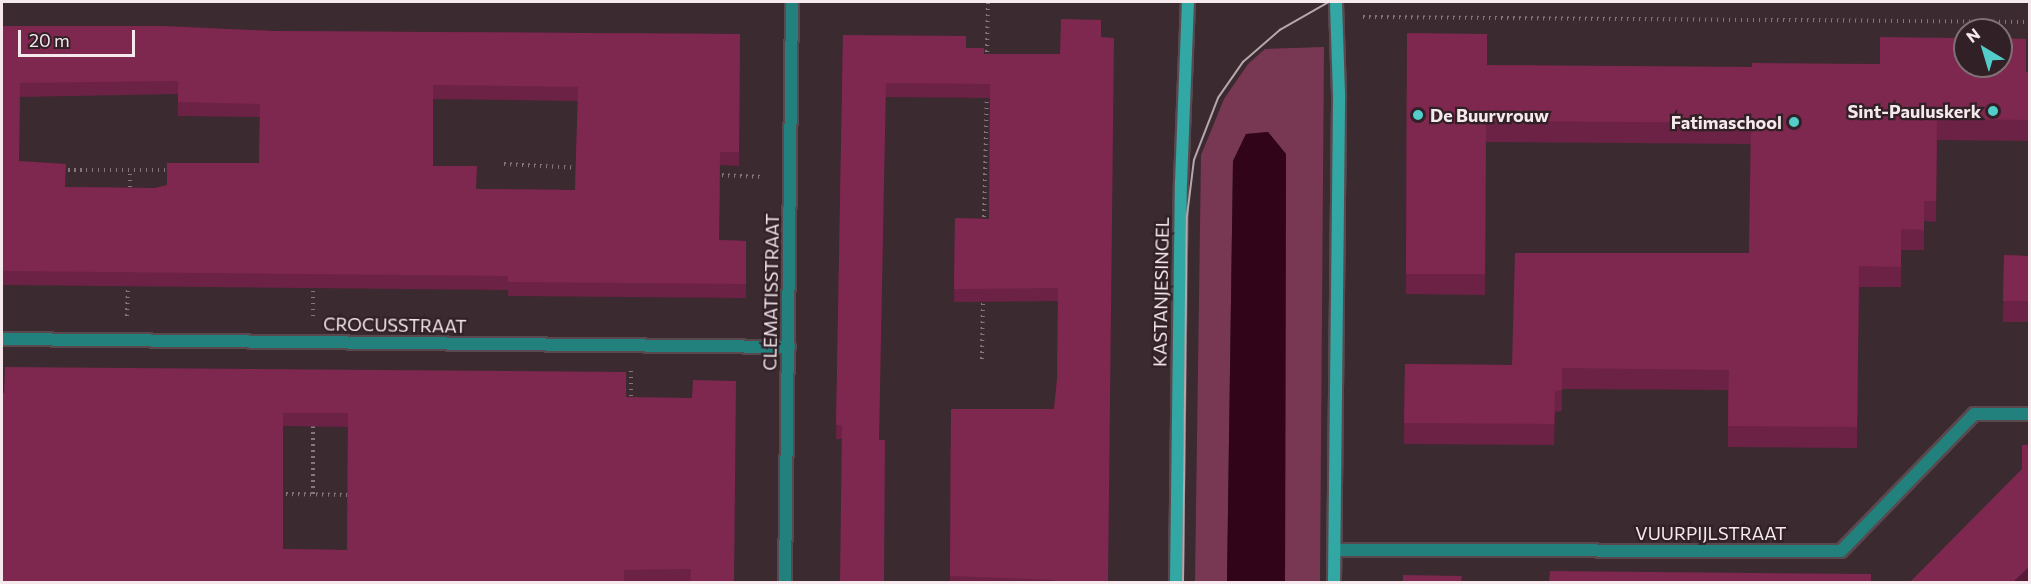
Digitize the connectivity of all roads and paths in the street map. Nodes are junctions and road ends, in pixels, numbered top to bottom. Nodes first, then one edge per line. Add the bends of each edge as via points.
1 (792, 2) edge
2 (988, 2) edge
3 (1188, 2) edge
4 (1336, 2) edge
5 (1338, 17) junction
6 (2030, 22) edge
7 (987, 61) edge
8 (987, 85) edge
9 (504, 164) dead end
10 (587, 168) edge
11 (60, 170) edge
12 (130, 170) junction
13 (176, 170) edge
14 (707, 174) edge
15 (790, 178) junction
16 (129, 204) edge
17 (984, 228) edge
18 (128, 272) edge
19 (983, 287) edge
20 (2, 339) edge
21 (126, 341) junction
22 (632, 346) junction
23 (789, 347) junction
24 (982, 359) dead end
25 (631, 405) edge
26 (2030, 414) edge
27 (269, 493) edge
28 (360, 495) edge
29 (1335, 550) junction
30 (785, 582) edge
31 (1176, 582) edge
32 (1334, 582) edge

1 - 15 street, CLEMATISSTRAAT
2 - 7 path
3 - 31 street, KASTANJESINGEL via 1180,183
4 - 5 street
5 - 6 path
5 - 29 street
8 - 17 path
9 - 10 path
11 - 12 path
12 - 13 path
12 - 16 path
14 - 15 path
15 - 23 street, CLEMATISSTRAAT
18 - 21 path
19 - 24 path
20 - 21 street, CROCUSSTRAAT
21 - 22 street, CROCUSSTRAAT
22 - 23 street, CROCUSSTRAAT
22 - 25 path
23 - 30 street, CLEMATISSTRAAT
26 - 29 street, VUURPIJLSTRAAT via 1974,414 1841,551
27 - 28 path
29 - 32 street

